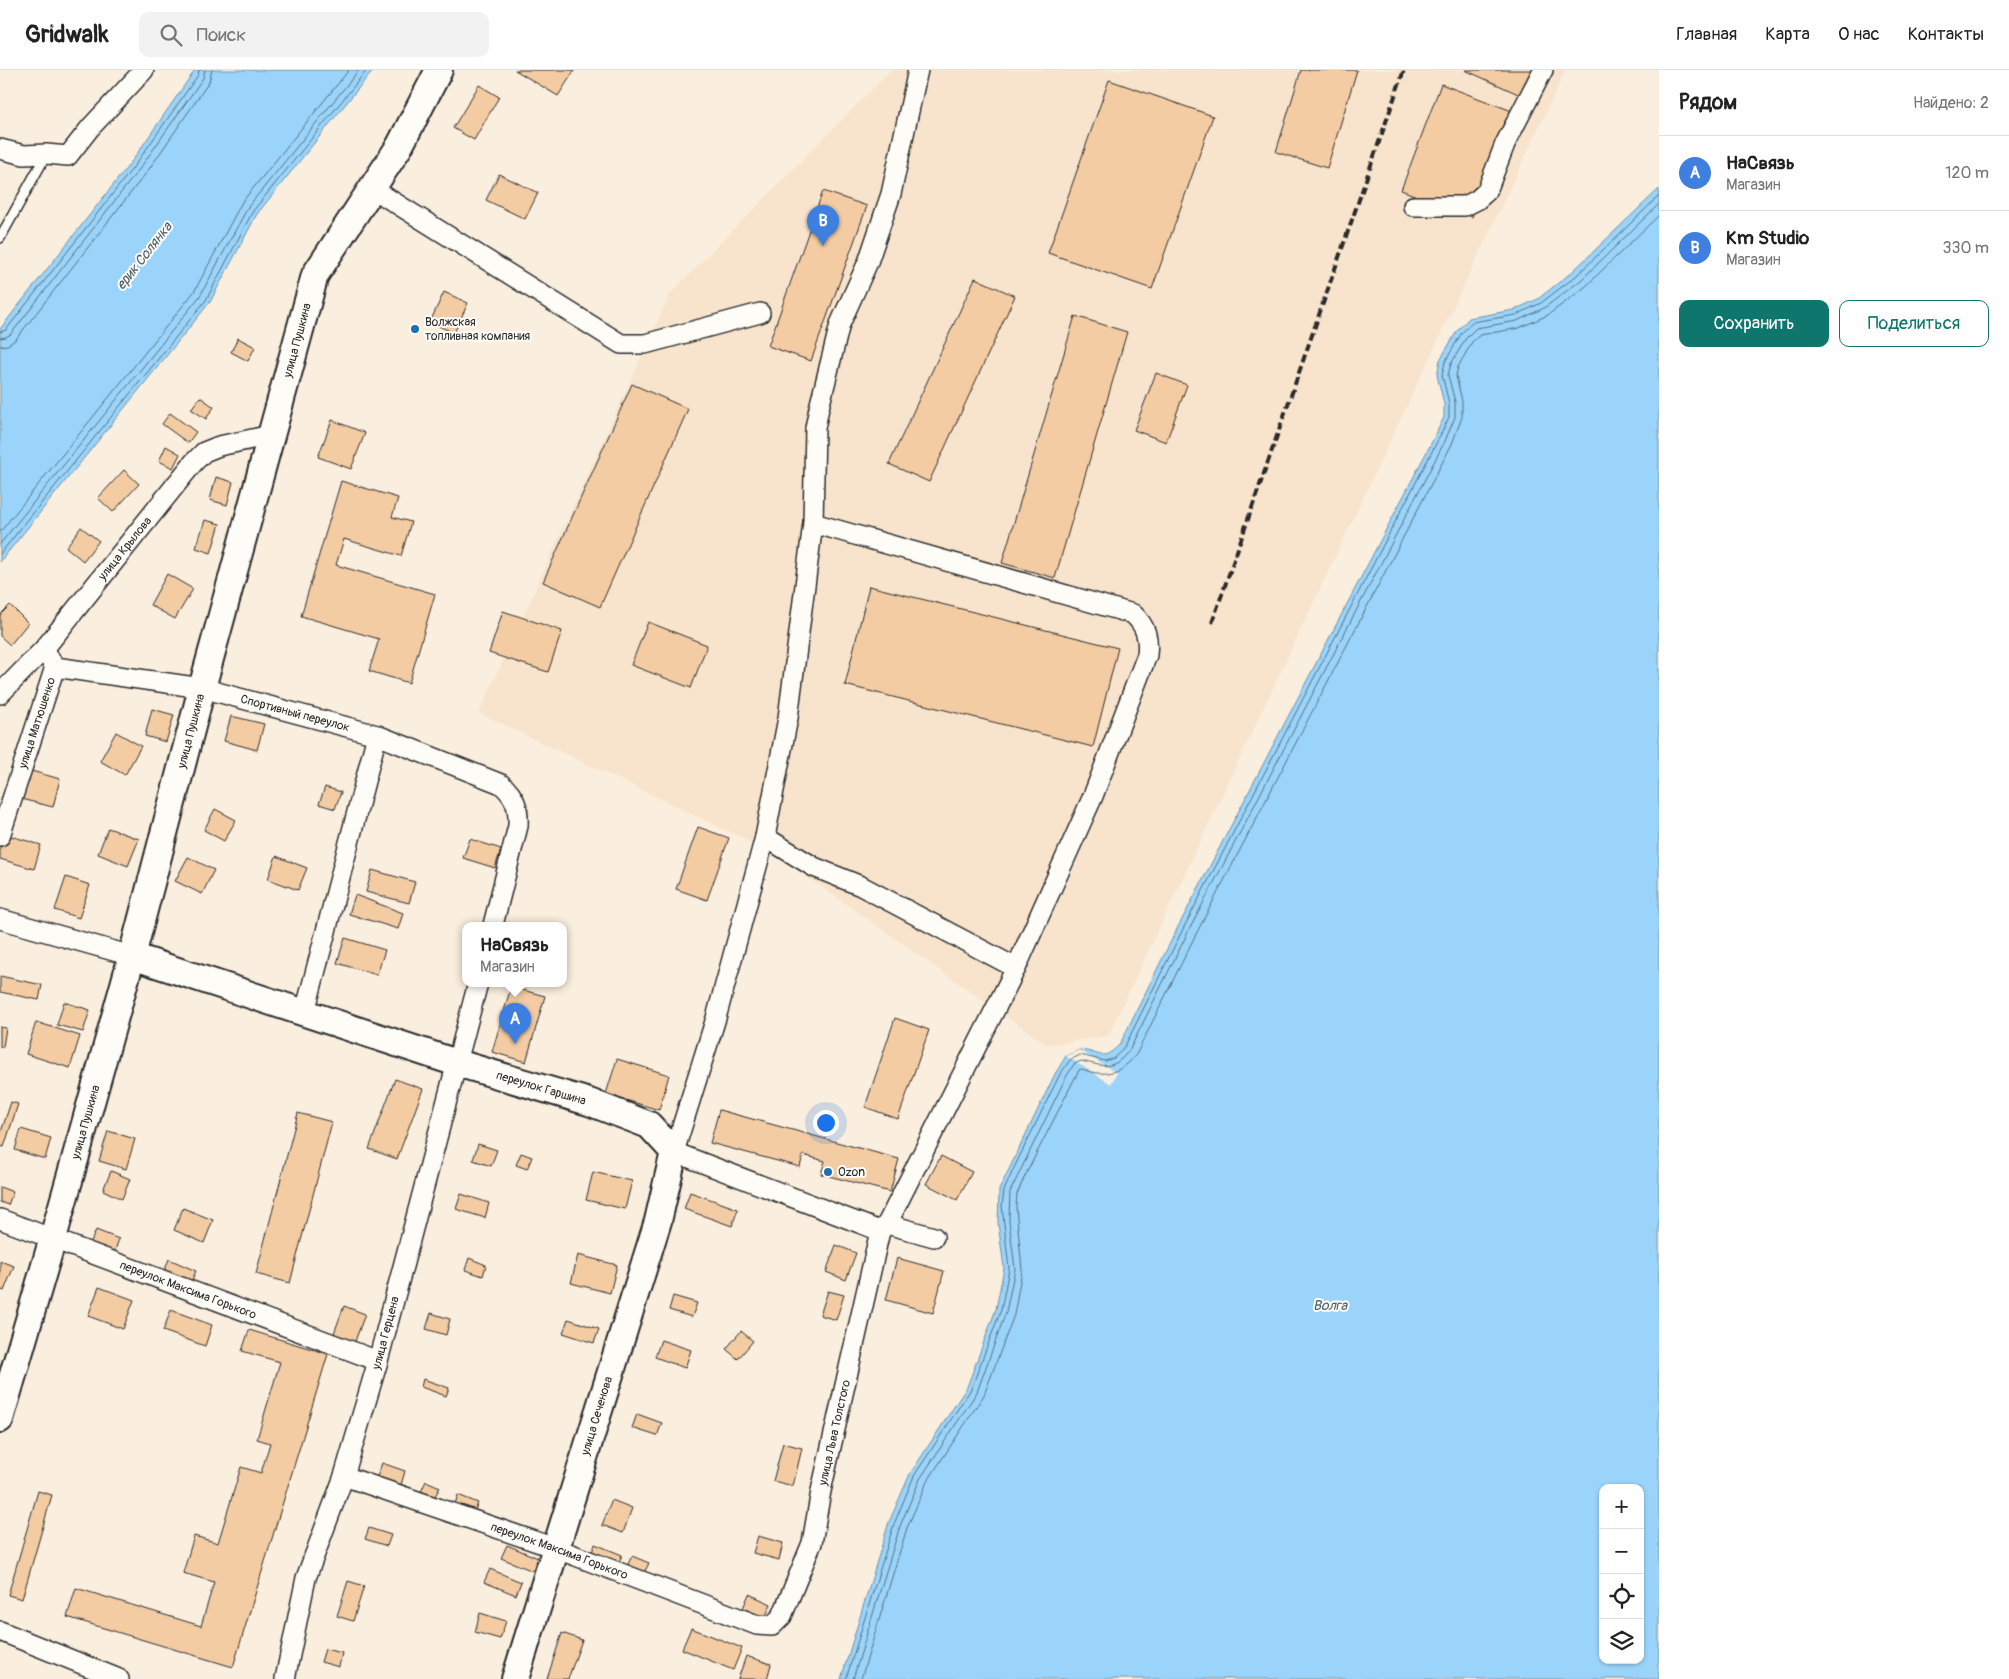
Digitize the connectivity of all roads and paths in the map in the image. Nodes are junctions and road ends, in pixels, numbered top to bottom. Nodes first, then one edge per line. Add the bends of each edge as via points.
1 (144, 70) edge
2 (439, 70) edge
3 (918, 70) edge
4 (1543, 70) edge
5 (0, 149) edge
6 (46, 154) junction
7 (373, 189) junction
8 (1414, 206) dead end
9 (0, 238) edge
10 (760, 313) dead end
11 (270, 434) junction
12 (813, 523) junction
13 (44, 649) junction
14 (55, 667) junction
15 (202, 688) junction
16 (0, 694) edge
17 (377, 735) junction
18 (0, 836) edge
19 (765, 837) junction
20 (0, 919) edge
21 (494, 922) edge
22 (132, 956) junction
23 (1016, 968) junction
24 (477, 987) edge
25 (305, 1012) junction
26 (457, 1063) junction
27 (674, 1152) junction
28 (0, 1219) edge
29 (884, 1228) junction
30 (934, 1237) dead end
31 (53, 1238) junction
32 (378, 1361) junction
33 (0, 1419) edge
34 (344, 1476) junction
35 (555, 1548) junction
36 (772, 1626) joint
37 (0, 1631) edge
38 (109, 1678) edge
39 (285, 1679) edge
40 (515, 1679) edge

1 - 6 street via 68,156
2 - 7 main road, улица Пушкина
3 - 12 street via 891,194 868,262 840,324 819,408 815,428
4 - 8 street via 1505,144 1487,191 1465,206
5 - 6 street via 24,155
6 - 9 lane
7 - 10 street via 621,344 645,344
7 - 11 main road, улица Пушкина via 315,275
11 - 13 street, улица Крылова via 204,452
11 - 15 main road, улица Пушкина
12 - 19 street via 788,718
12 - 23 street, улица Льва Толстого via 1133,614 1146,632 1147,655 1093,796
13 - 14 street
13 - 16 street, улица Крылова
14 - 15 street, Спортивный переулок
14 - 18 street, улица Матюшенко
15 - 17 street, Спортивный переулок
15 - 22 main road, улица Пушкина
17 - 21 street, Спортивный переулок via 501,784 517,803 518,826
17 - 25 street
19 - 23 street via 814,867 869,890
19 - 27 street via 716,1018
20 - 22 street
22 - 25 main road, переулок Гаршина
22 - 31 main road, улица Пушкина
23 - 29 street, улица Льва Толстого
24 - 26 street, улица Герцена
25 - 26 main road, переулок Гаршина
26 - 27 main road, переулок Гаршина via 588,1102 649,1126
26 - 32 street, улица Герцена
27 - 29 street, переулок Гаршина
27 - 35 main road, улица Сеченова via 658,1221
28 - 31 street, переулок Максима Горького
29 - 30 street, переулок Гаршина
29 - 36 street, улица Льва Толстого via 821,1491 812,1543 782,1616
31 - 32 street, переулок Максима Горького
31 - 33 main road, улица Пушкина
32 - 34 street, улица Герцена
34 - 35 street, переулок Максима Горького
34 - 39 street, улица Герцена via 306,1578
35 - 36 street, переулок Максима Горького via 757,1625
35 - 40 main road, улица Сеченова
37 - 38 street

